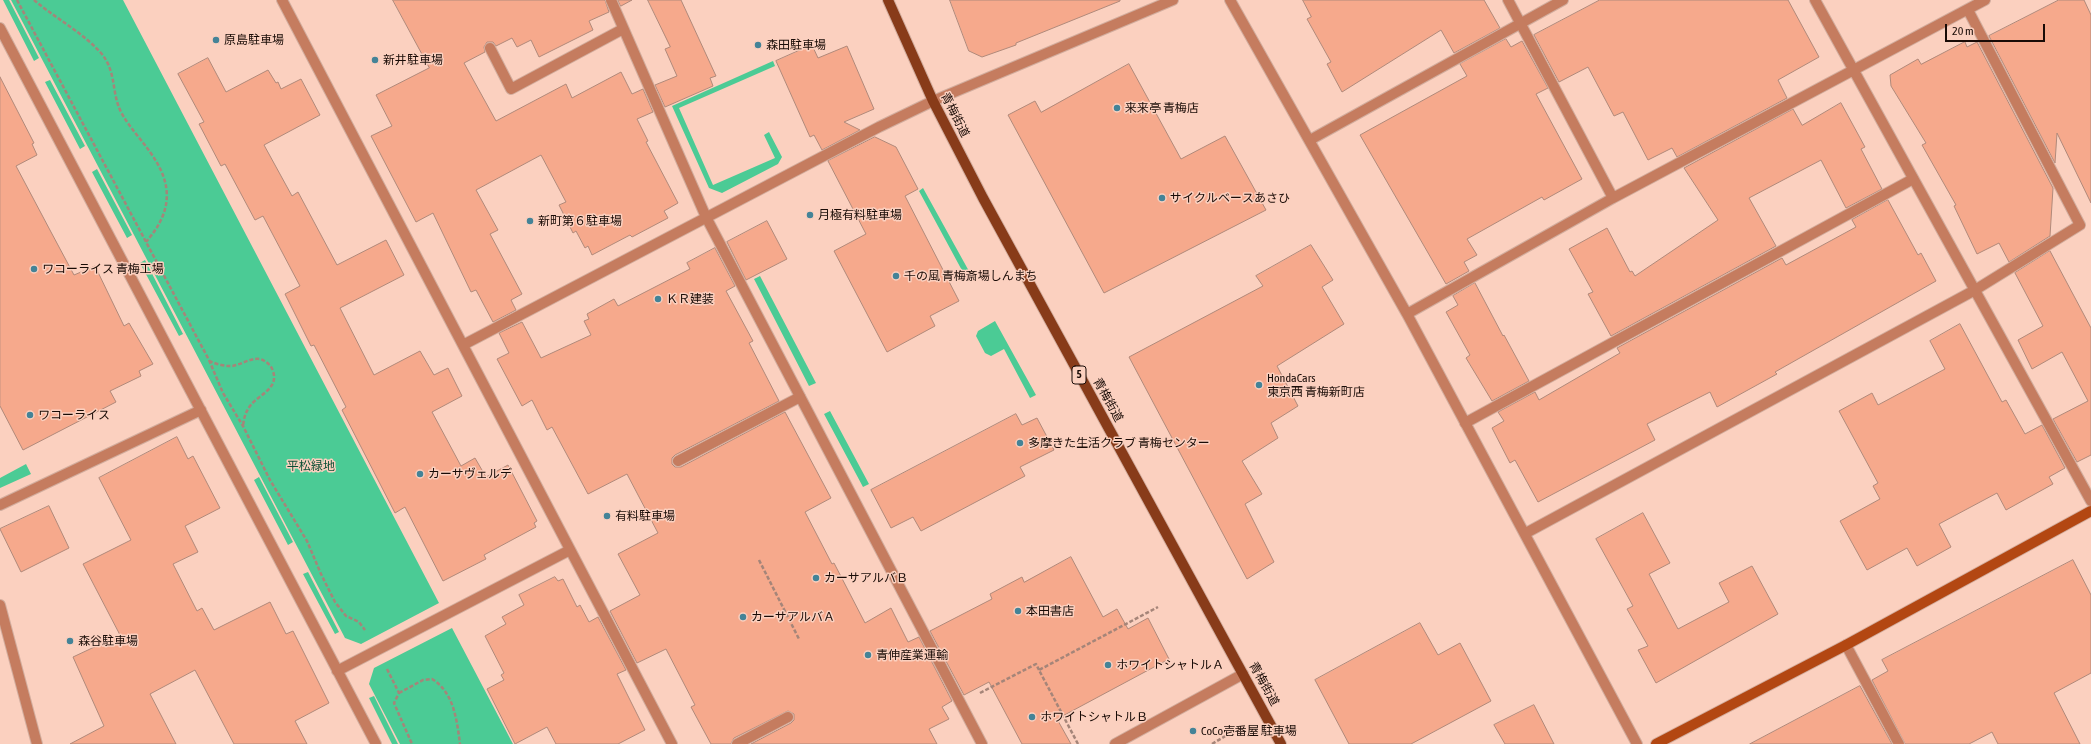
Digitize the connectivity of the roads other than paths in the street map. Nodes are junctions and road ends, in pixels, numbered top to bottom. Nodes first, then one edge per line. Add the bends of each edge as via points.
1 (282, 0) edge
2 (611, 0) edge
3 (888, 0) edge
4 (1173, 0) edge
5 (1230, 0) edge
6 (1508, 0) edge
7 (1563, 0) edge
8 (1815, 0) edge
9 (1985, 0) edge
10 (1968, 10) junction
11 (1520, 22) junction
12 (0, 28) edge
13 (623, 29) junction
14 (490, 48) dead end
15 (1853, 70) junction
16 (933, 101) junction
17 (1310, 140) junction
18 (1913, 179) junction
19 (1613, 198) junction
20 (706, 217) junction
21 (1975, 290) junction
22 (1407, 314) junction
23 (463, 345) junction
24 (800, 397) junction
25 (201, 410) junction
26 (1465, 423) junction
27 (678, 460) dead end
28 (2091, 501) edge
29 (0, 505) edge
30 (2091, 511) edge
31 (1526, 533) junction
32 (570, 550) junction
33 (0, 605) edge
34 (1846, 645) junction
35 (337, 672) junction
36 (1243, 674) junction
37 (788, 717) dead end
38 (37, 744) edge
39 (376, 744) edge
40 (672, 744) edge
41 (737, 744) edge
42 (982, 744) edge
43 (1115, 744) edge
44 (1281, 744) edge
45 (1638, 744) edge
46 (1656, 744) edge
47 (1899, 744) edge

1 - 23 street
2 - 13 street
3 - 16 main road, 青梅街道 / 5
4 - 16 street
5 - 17 street
6 - 11 street
7 - 11 street
8 - 15 street
9 - 10 street
10 - 15 street
10 - 21 street via 2080,225
11 - 17 street
11 - 19 street
12 - 25 street
13 - 14 street via 511,89
13 - 20 street
15 - 18 street
15 - 19 street
16 - 20 street
16 - 36 main road, 青梅街道 / 5 via 983,198
17 - 22 street
18 - 21 street
18 - 26 street
19 - 22 street
20 - 23 street
20 - 24 street
21 - 28 street
21 - 31 street
22 - 26 street
23 - 32 street
24 - 27 street
24 - 42 street
25 - 29 street
25 - 35 street
26 - 31 street
30 - 34 street
31 - 45 street
32 - 35 street
32 - 40 street
33 - 38 street
34 - 46 street
34 - 47 street
35 - 39 street
36 - 43 street
36 - 44 main road, 青梅街道 / 5
37 - 41 street

